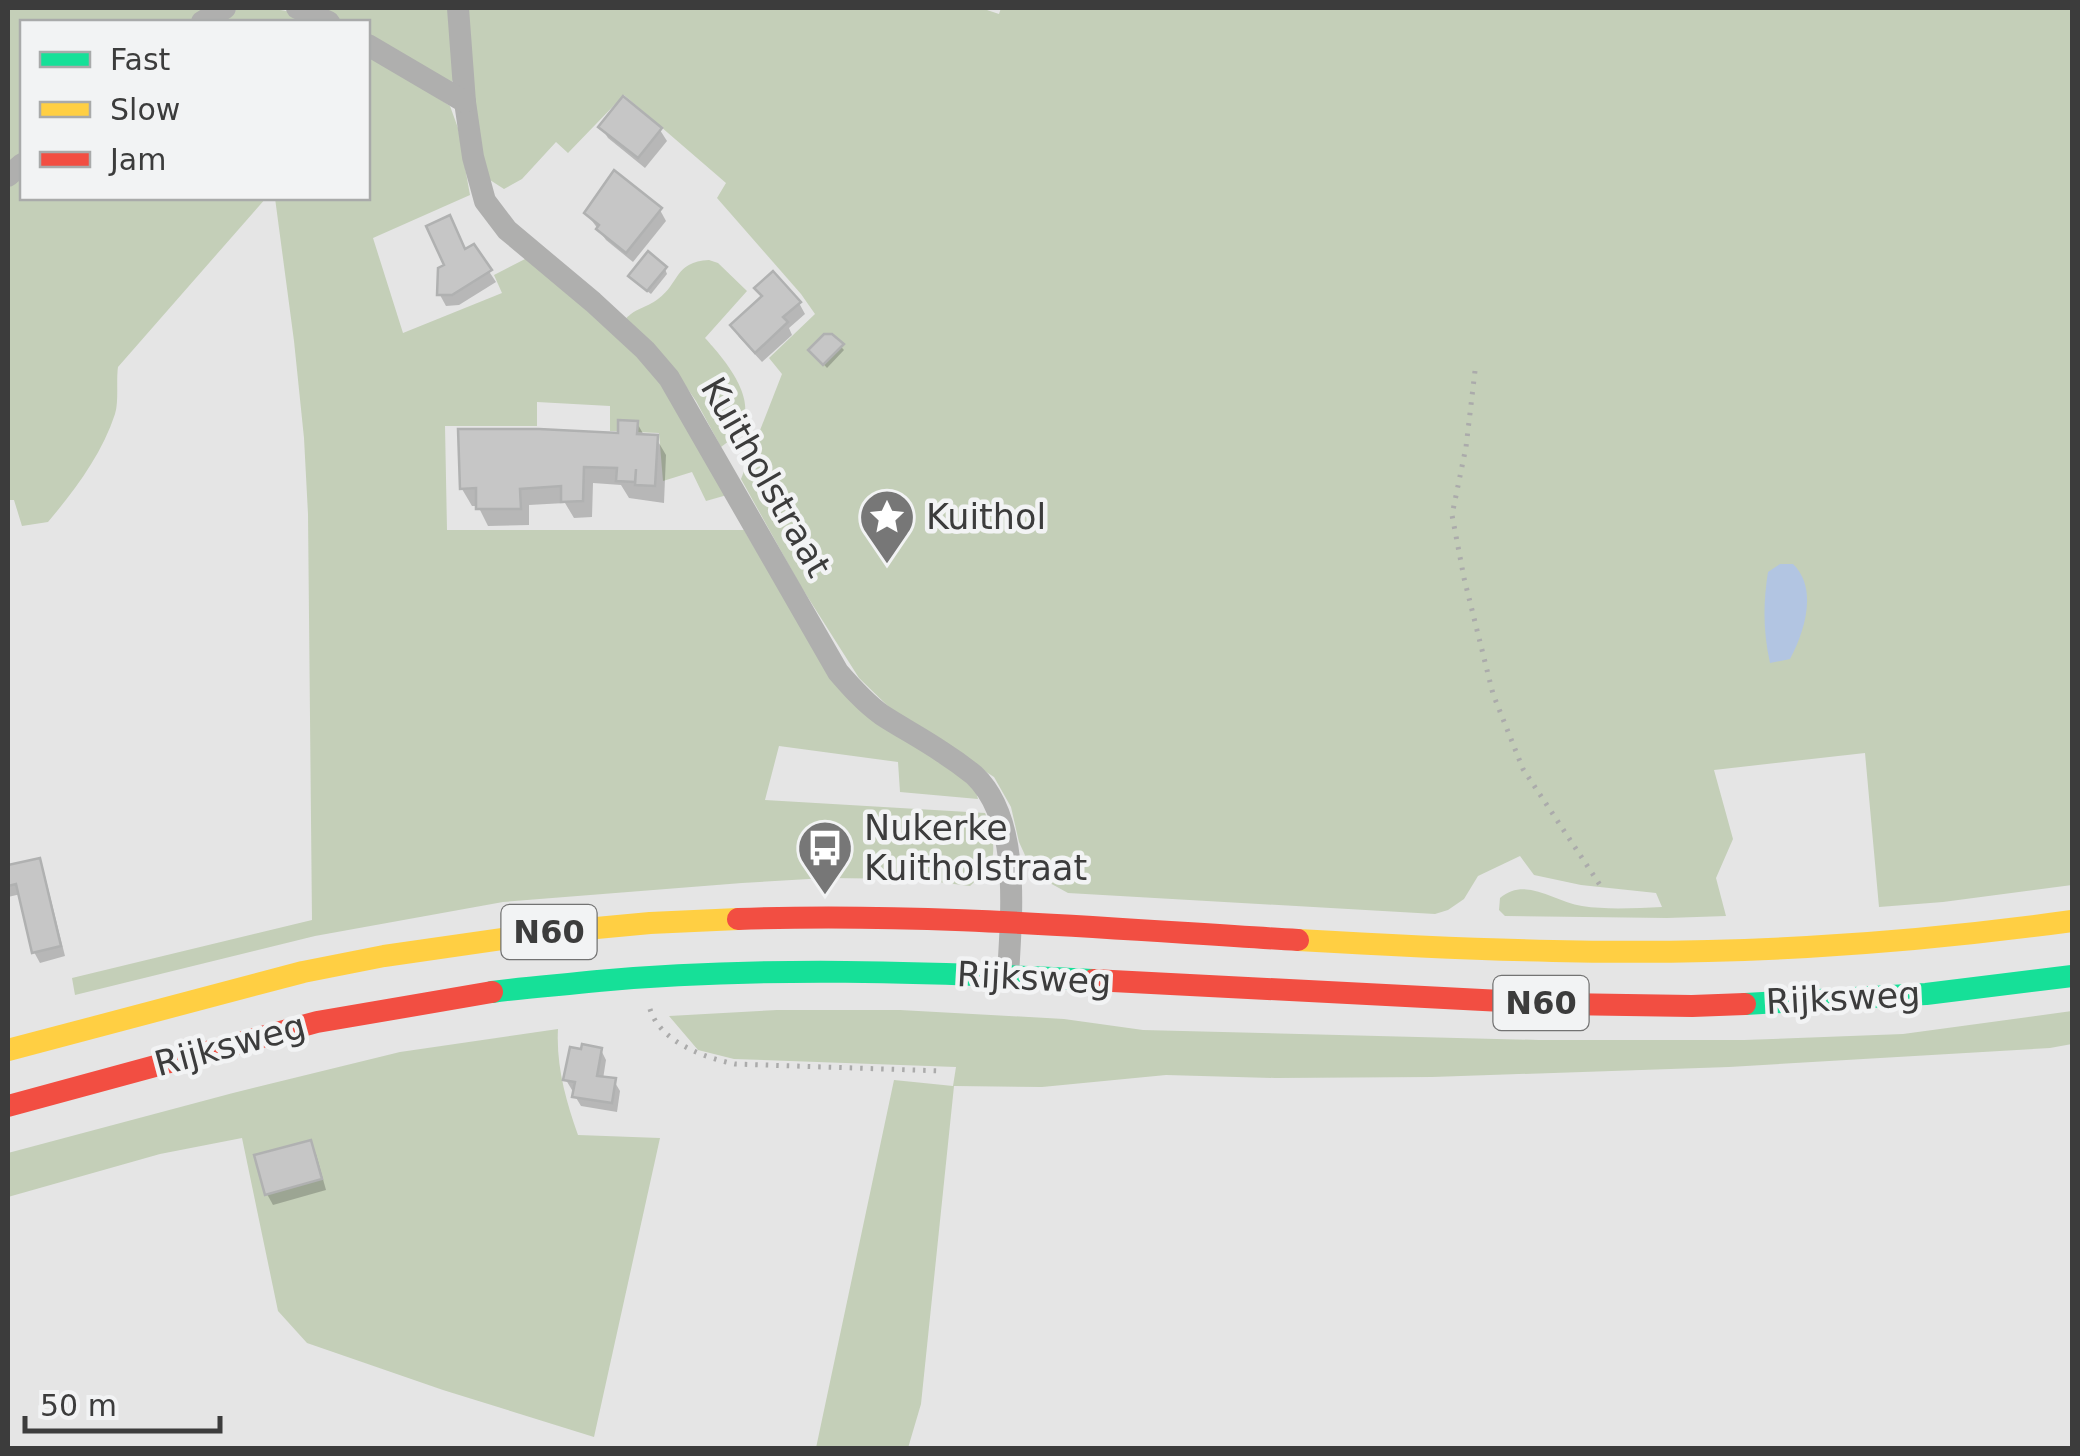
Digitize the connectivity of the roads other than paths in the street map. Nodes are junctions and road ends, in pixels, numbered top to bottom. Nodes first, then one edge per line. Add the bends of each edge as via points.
1 (297, 8) edge
2 (458, 8) edge
3 (324, 20) edge
4 (370, 46) edge
5 (465, 102) junction
6 (1011, 922) junction
7 (2072, 922) edge
8 (1008, 976) junction
9 (2072, 976) edge
10 (8, 1050) edge
11 (8, 1106) edge

1 - 3 street
2 - 5 street, Kuitholstraat
4 - 5 street
5 - 6 street, Kuitholstraat via 485,201 507,230 669,378 838,672 880,714 976,777 990,797 1010,855
6 - 7 highway, Rijksweg / N60 via 1590,951 1755,950
6 - 8 street, Kuitholstraat
6 - 10 highway, Rijksweg / N60 via 759,918 520,936 328,967
8 - 9 highway, Rijksweg / N60 via 1692,1006 1926,994
8 - 11 highway, Rijksweg / N60 via 764,970 506,990 317,1022

